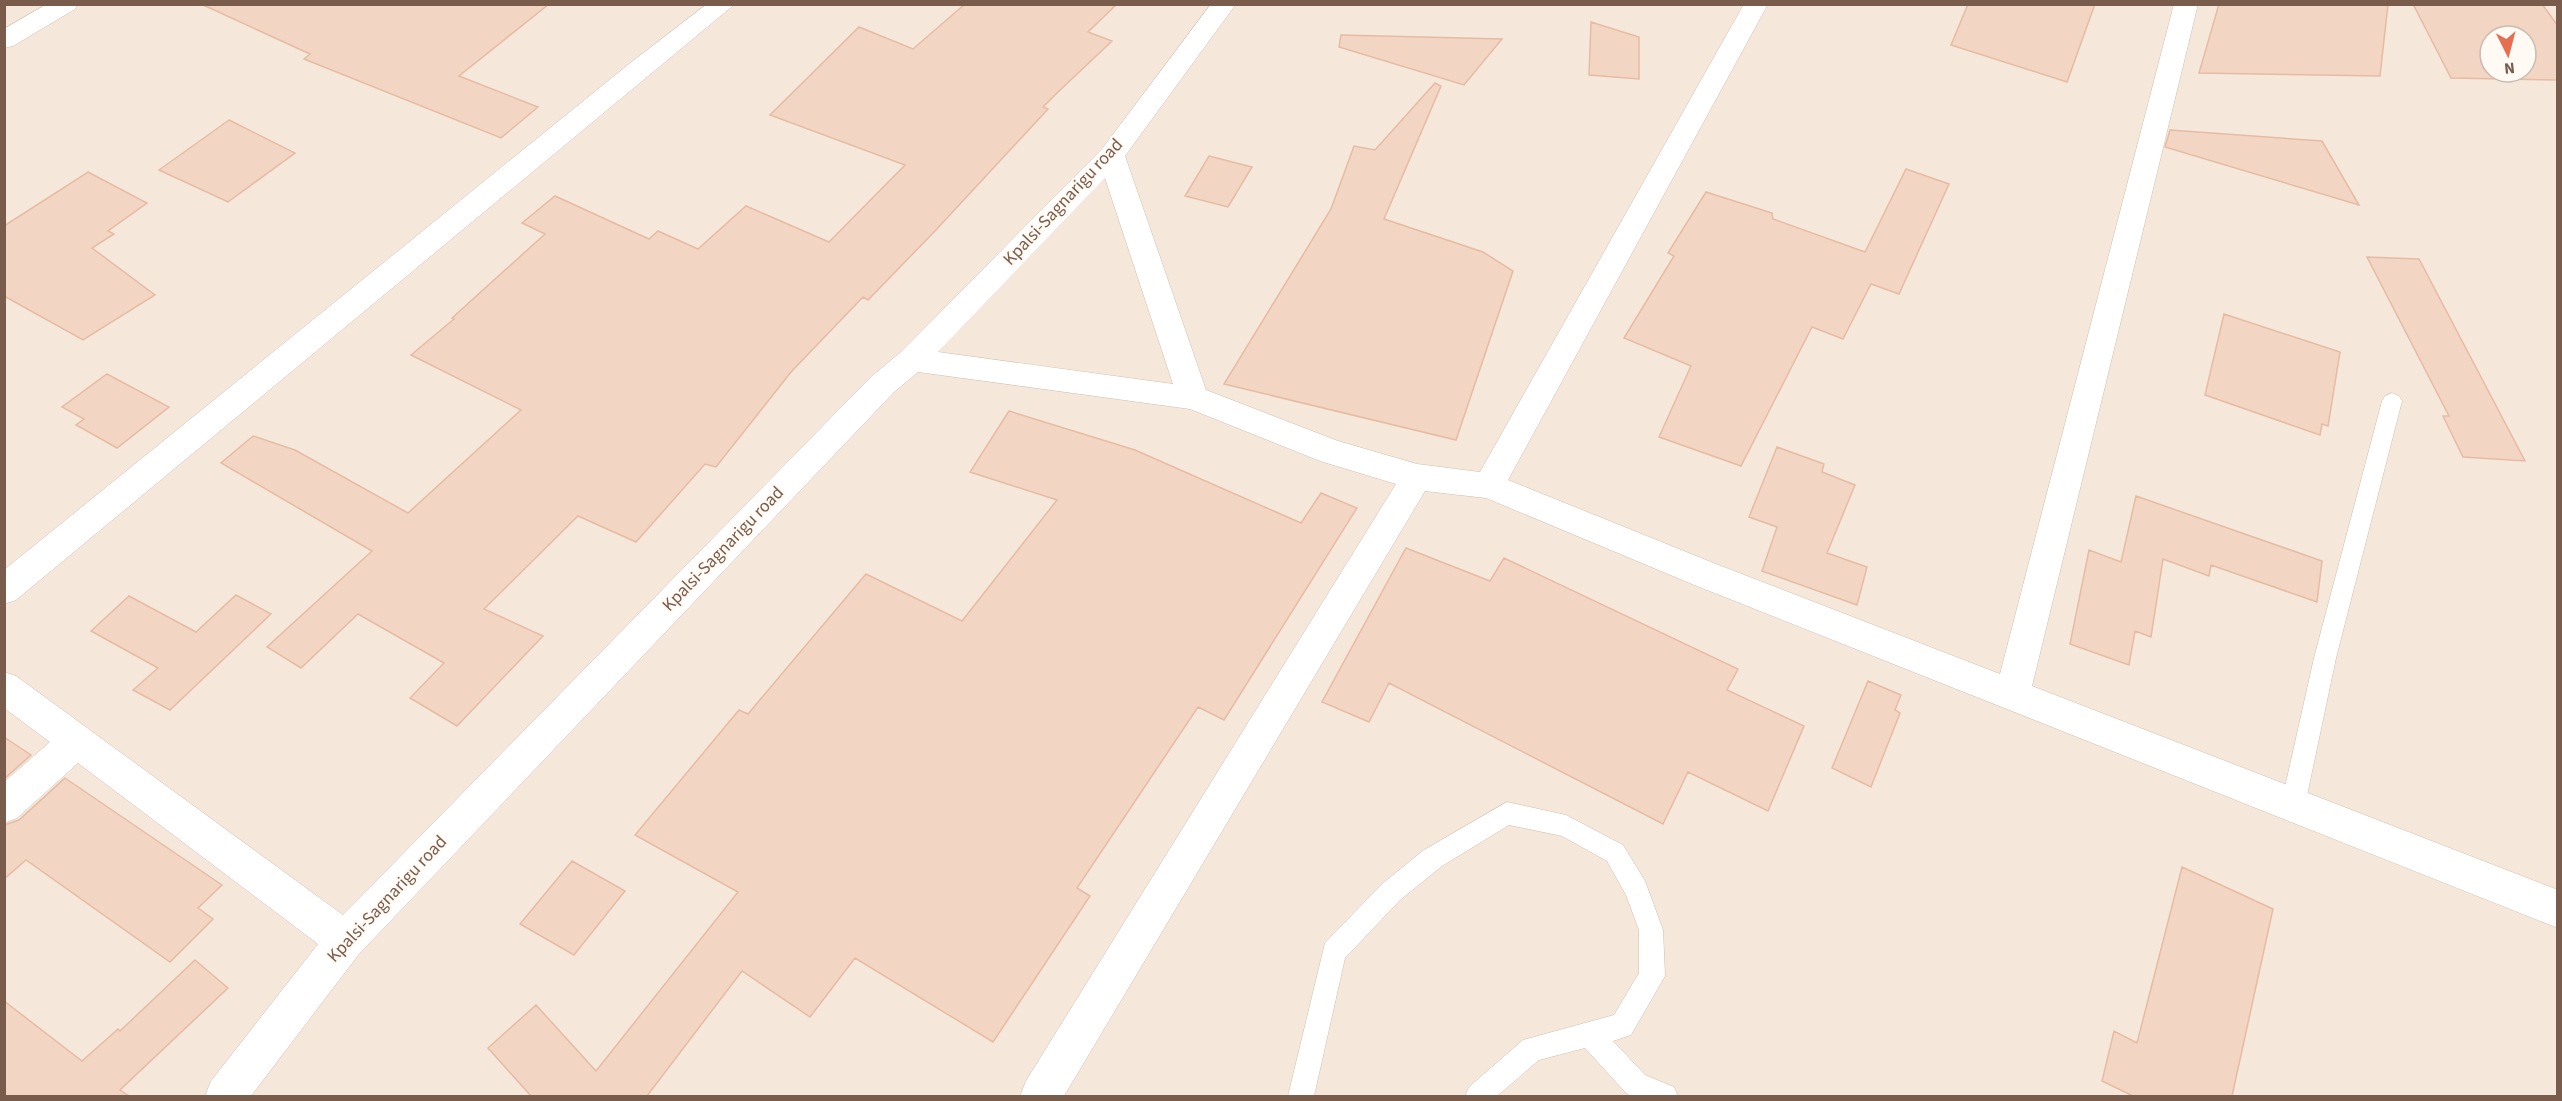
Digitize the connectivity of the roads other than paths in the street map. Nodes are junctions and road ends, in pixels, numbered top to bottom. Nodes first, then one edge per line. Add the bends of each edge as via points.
1 (66, 4) edge
2 (723, 4) edge
3 (1224, 4) edge
4 (1756, 4) edge
5 (2186, 4) edge
6 (4, 40) edge
7 (1111, 155) junction
8 (912, 360) junction
9 (1193, 398) junction
10 (2392, 401) dead end
11 (1417, 477) junction
12 (1489, 486) junction
13 (4, 590) edge
14 (4, 687) edge
15 (2012, 695) junction
16 (76, 741) junction
17 (2293, 805) junction
18 (4, 806) edge
19 (2558, 909) edge
20 (345, 940) junction
21 (1590, 1035) junction
22 (226, 1096) edge
23 (1041, 1096) edge
24 (1301, 1096) edge
25 (1478, 1096) edge
26 (1665, 1096) edge

1 - 6 street
2 - 13 street
3 - 7 street, Kpalsi-Sagnarigu road
4 - 12 street
5 - 15 street
7 - 8 street, Kpalsi-Sagnarigu road
7 - 9 street
8 - 9 street
8 - 20 street, Kpalsi-Sagnarigu road via 882,384
9 - 11 street via 1330,452
10 - 17 lane via 2325,658
11 - 12 street
11 - 23 street
12 - 15 street
14 - 16 street
15 - 17 street
16 - 18 street
16 - 20 street
17 - 19 street
20 - 22 street, Kpalsi-Sagnarigu road
21 - 24 lane via 1622,1026 1652,976 1651,930 1636,889 1615,853 1566,826 1507,813 1432,858 1391,892 1334,952
21 - 25 lane via 1532,1049
21 - 26 lane via 1636,1085

